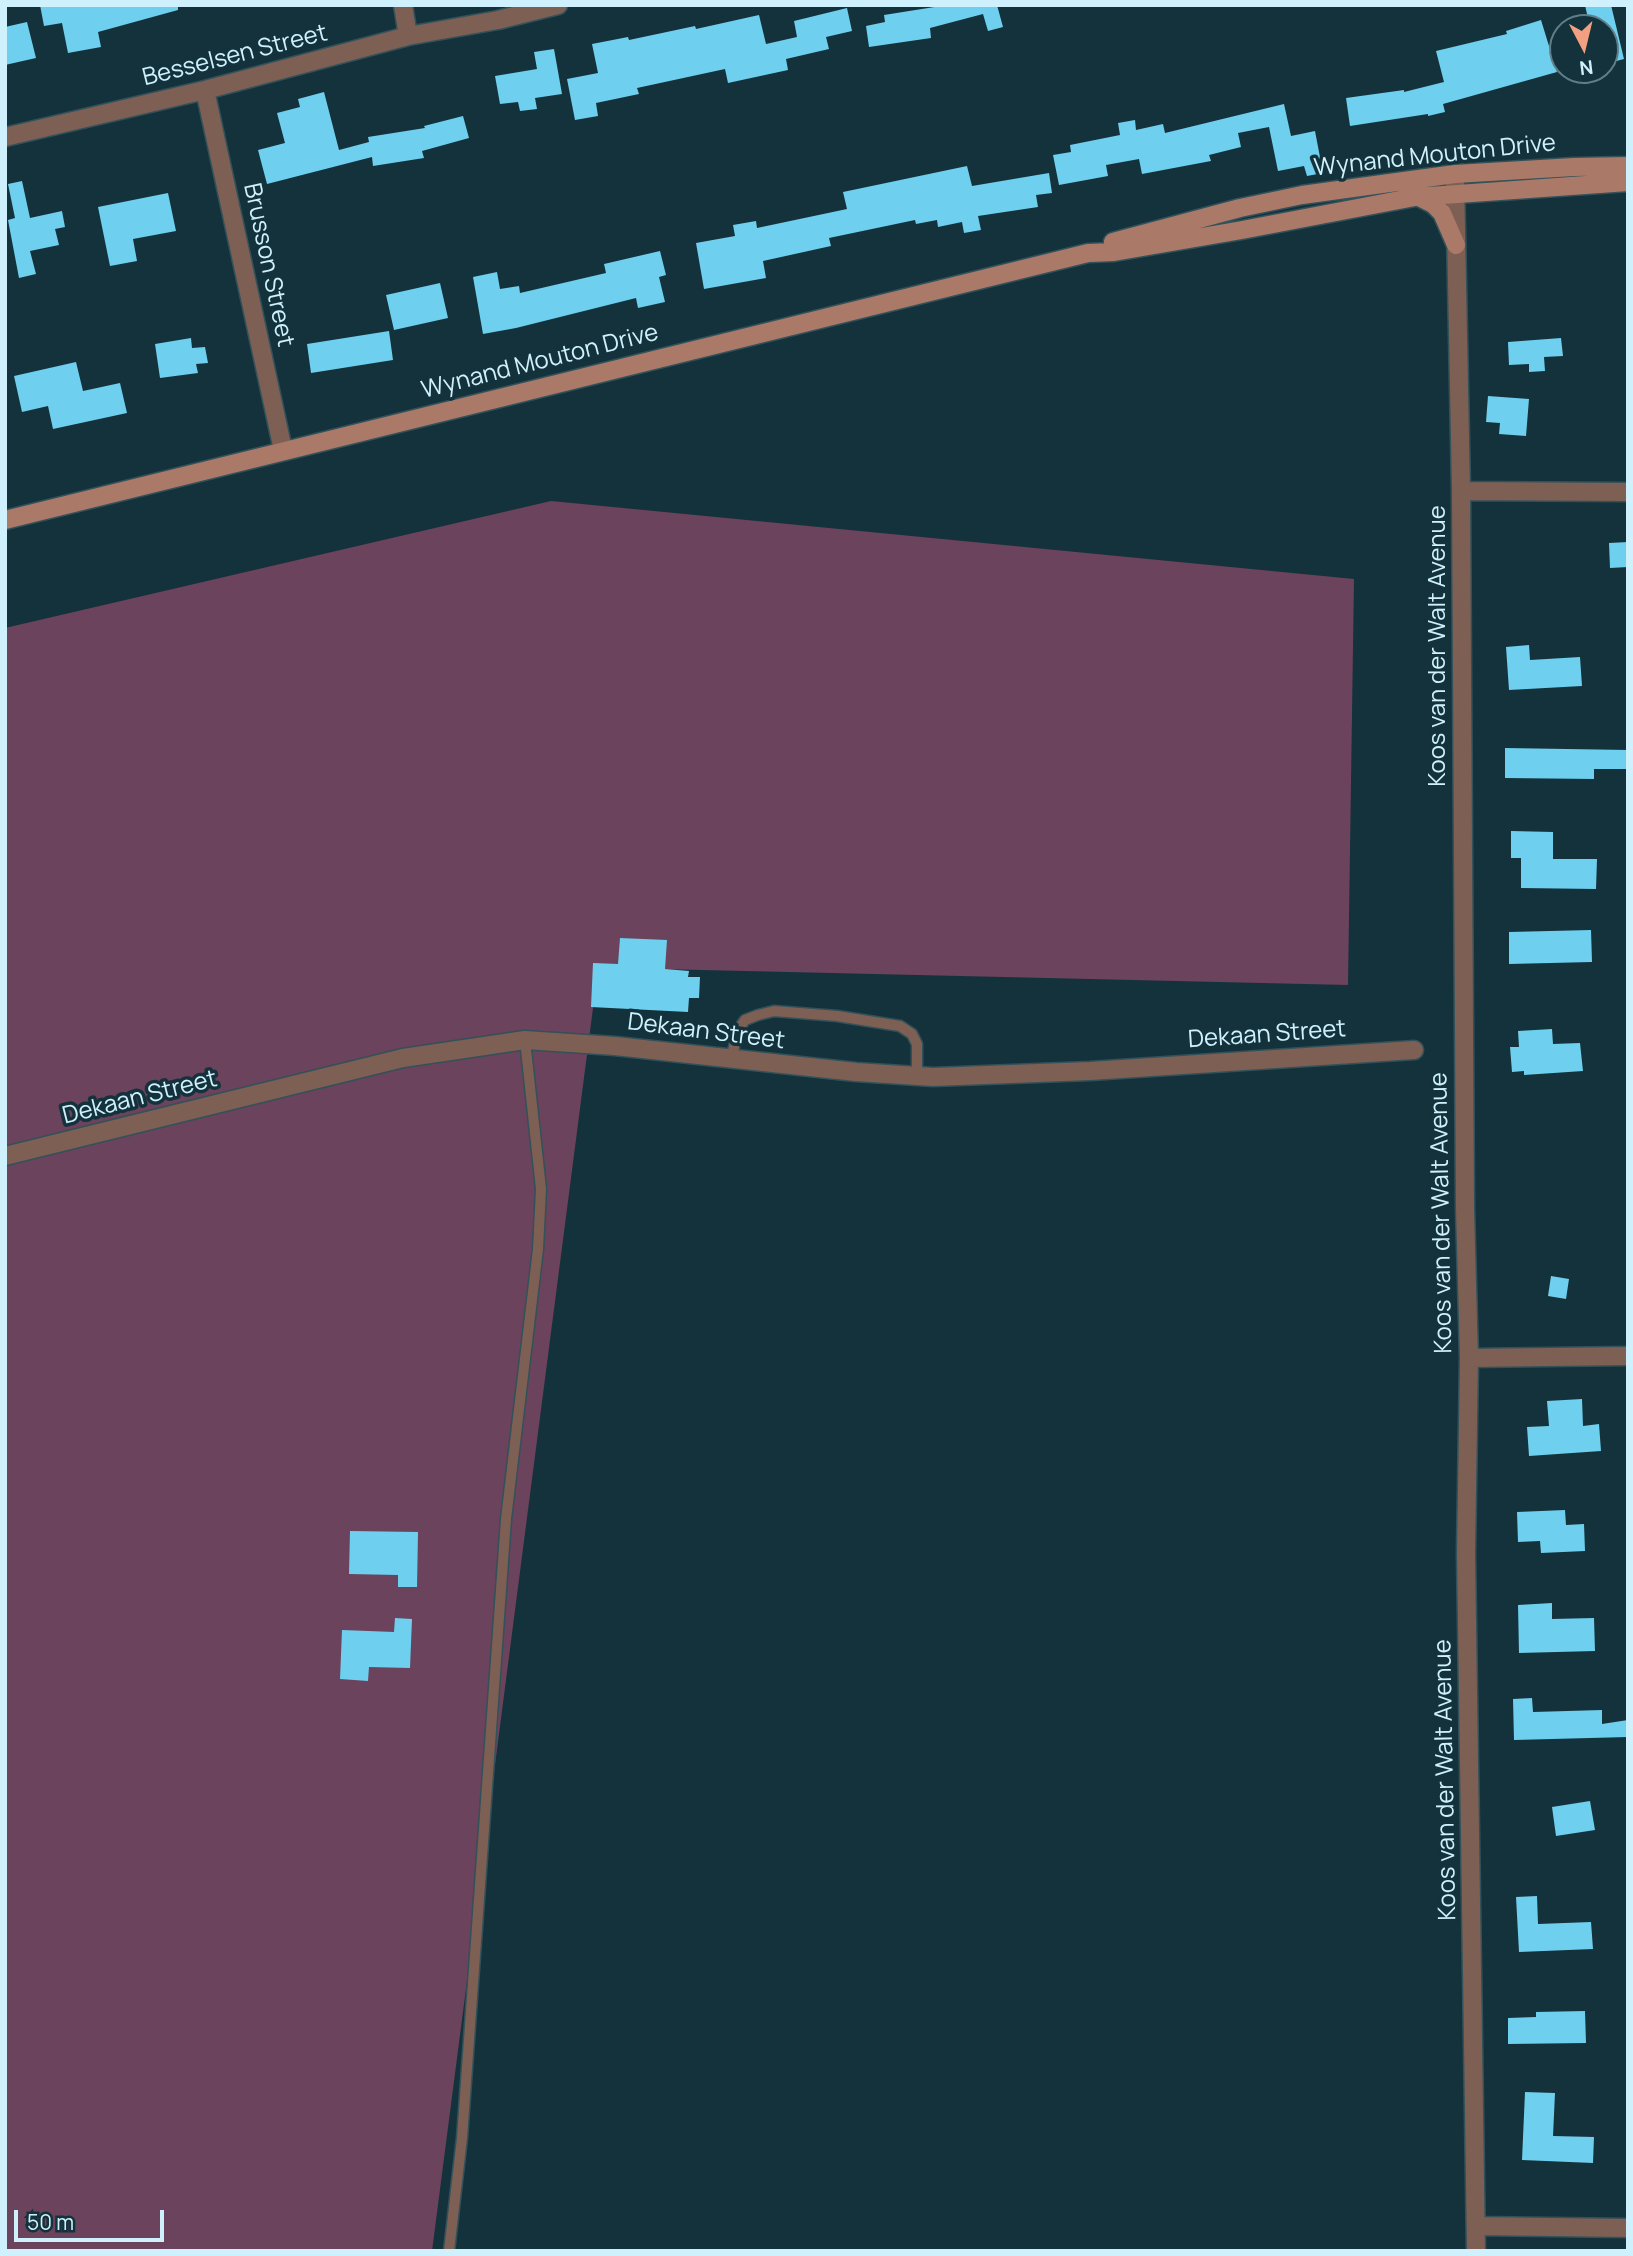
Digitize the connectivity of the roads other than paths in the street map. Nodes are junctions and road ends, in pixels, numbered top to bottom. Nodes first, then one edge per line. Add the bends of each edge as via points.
1 (403, 5) edge
2 (558, 5) edge
3 (408, 36) junction
4 (205, 90) junction
5 (5, 137) edge
6 (1628, 166) edge
7 (1455, 174) junction
8 (1628, 182) edge
9 (1455, 193) junction
10 (1310, 194) junction
11 (1419, 197) junction
12 (1313, 217) junction
13 (1456, 245) junction
14 (1088, 253) junction
15 (284, 450) junction
16 (1461, 491) junction
17 (1628, 492) edge
18 (5, 520) edge
19 (525, 1040) junction
20 (1414, 1050) dead end
21 (731, 1060) junction
22 (918, 1076) junction
23 (5, 1156) edge
24 (1628, 1356) edge
25 (1469, 1358) junction
26 (1476, 2226) junction
27 (1628, 2228) edge
28 (449, 2251) edge
29 (1476, 2251) edge

1 - 3 street
2 - 3 street, Besselsen Street
3 - 4 street, Besselsen Street
4 - 5 street, Besselsen Street
4 - 15 street, Brusson Street
6 - 7 street, Wynand Mouton Drive
7 - 9 street, Koos van der Walt Avenue
7 - 10 street, Wynand Mouton Drive
8 - 9 street, Wynand Mouton Drive
9 - 11 street, Wynand Mouton Drive
9 - 13 street, Koos van der Walt Avenue
10 - 12 street
10 - 14 street, Wynand Mouton Drive via 1118,240
11 - 12 street, Wynand Mouton Drive
11 - 13 street via 1442,213
12 - 14 street, Wynand Mouton Drive
13 - 16 street, Koos van der Walt Avenue
14 - 15 street, Wynand Mouton Drive
15 - 18 street, Wynand Mouton Drive
16 - 17 street
16 - 25 street, Koos van der Walt Avenue
19 - 21 street, Dekaan Street
19 - 23 street, Dekaan Street via 403,1058
19 - 28 lane via 541,1189 538,1249 506,1520 462,2138
20 - 22 street, Dekaan Street via 1078,1072
21 - 22 street, Dekaan Street
21 - 22 lane via 738,1030 758,1014 836,1016 900,1026 912,1034 917,1044
24 - 25 street
25 - 26 street, Koos van der Walt Avenue via 1466,1553
26 - 27 street
26 - 29 street, Koos van der Walt Avenue

